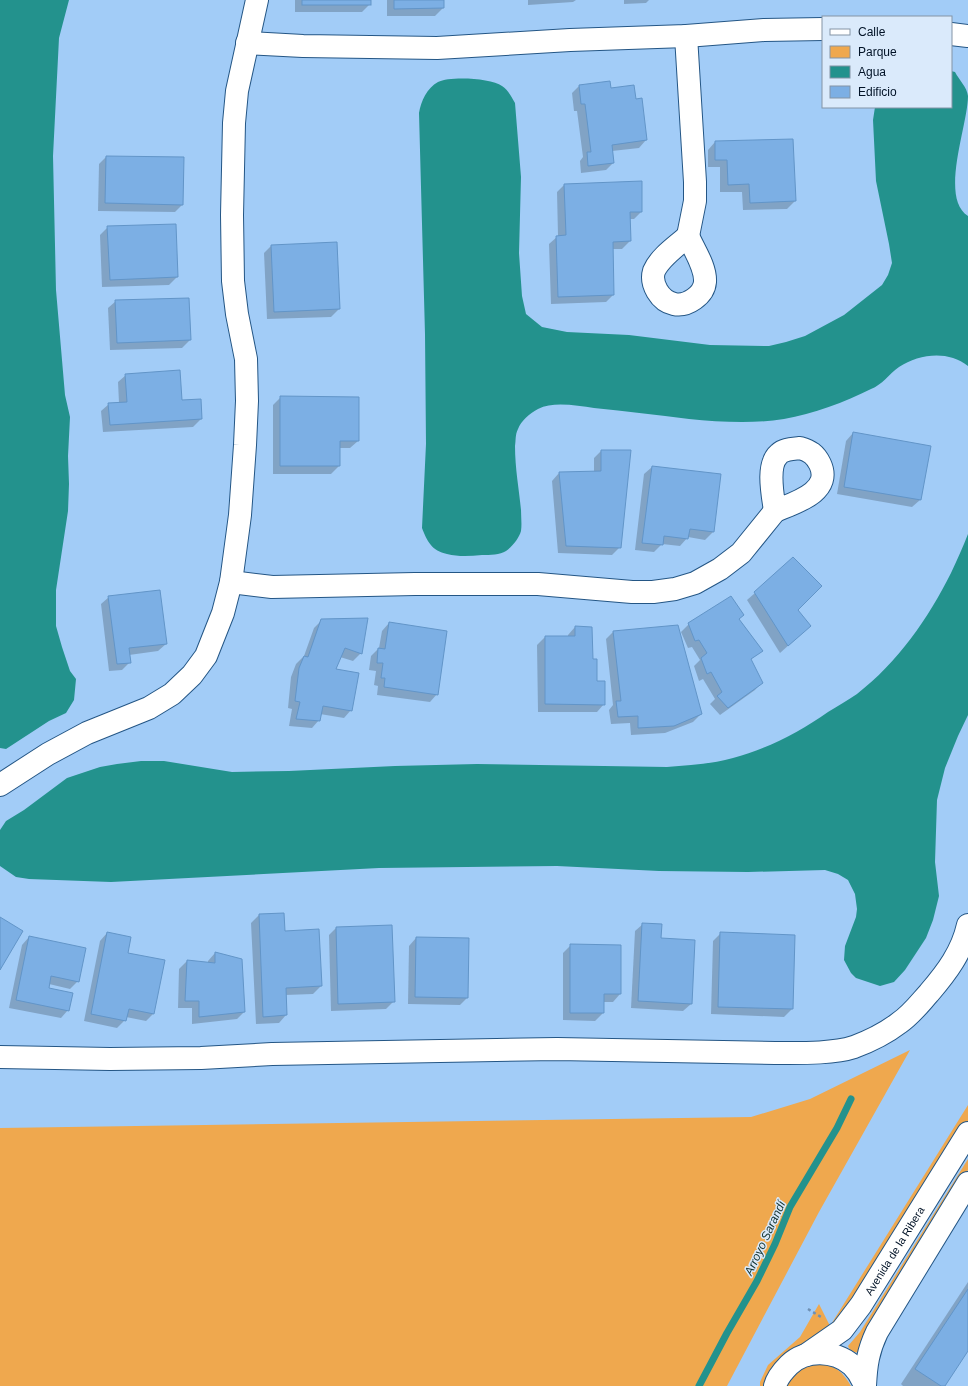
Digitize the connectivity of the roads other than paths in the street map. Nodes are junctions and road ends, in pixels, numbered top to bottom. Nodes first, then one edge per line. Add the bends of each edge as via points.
1 (257, 0) edge
2 (822, 29) edge
3 (952, 34) edge
4 (686, 36) junction
5 (968, 36) edge
6 (247, 43) junction
7 (688, 236) dead end
8 (775, 511) dead end
9 (231, 582) junction
10 (0, 785) edge
11 (968, 925) edge
12 (0, 1057) edge
13 (968, 1133) edge
14 (968, 1183) edge
15 (806, 1355) junction
16 (775, 1386) edge
17 (865, 1386) edge

1 - 6 street
2 - 4 street
3 - 5 street
4 - 6 street via 437,48
4 - 7 street via 696,182
6 - 9 street via 237,91 234,123 232,215 233,281 246,359 247,401 240,515
8 - 9 street via 741,553 720,569 694,583 653,592 538,584 272,587
9 - 10 street via 223,613 206,656 192,675 172,694 149,708 81,736 42,757
11 - 12 street via 958,954 918,1006 879,1036 853,1047 830,1051 775,1054 557,1048 110,1060
13 - 15 street, Avenida de la Ribera via 861,1305 842,1330
14 - 17 street via 870,1347
15 - 16 street, Avenida de la Ribera via 793,1361 783,1371
15 - 17 street via 830,1354 842,1358 853,1366

